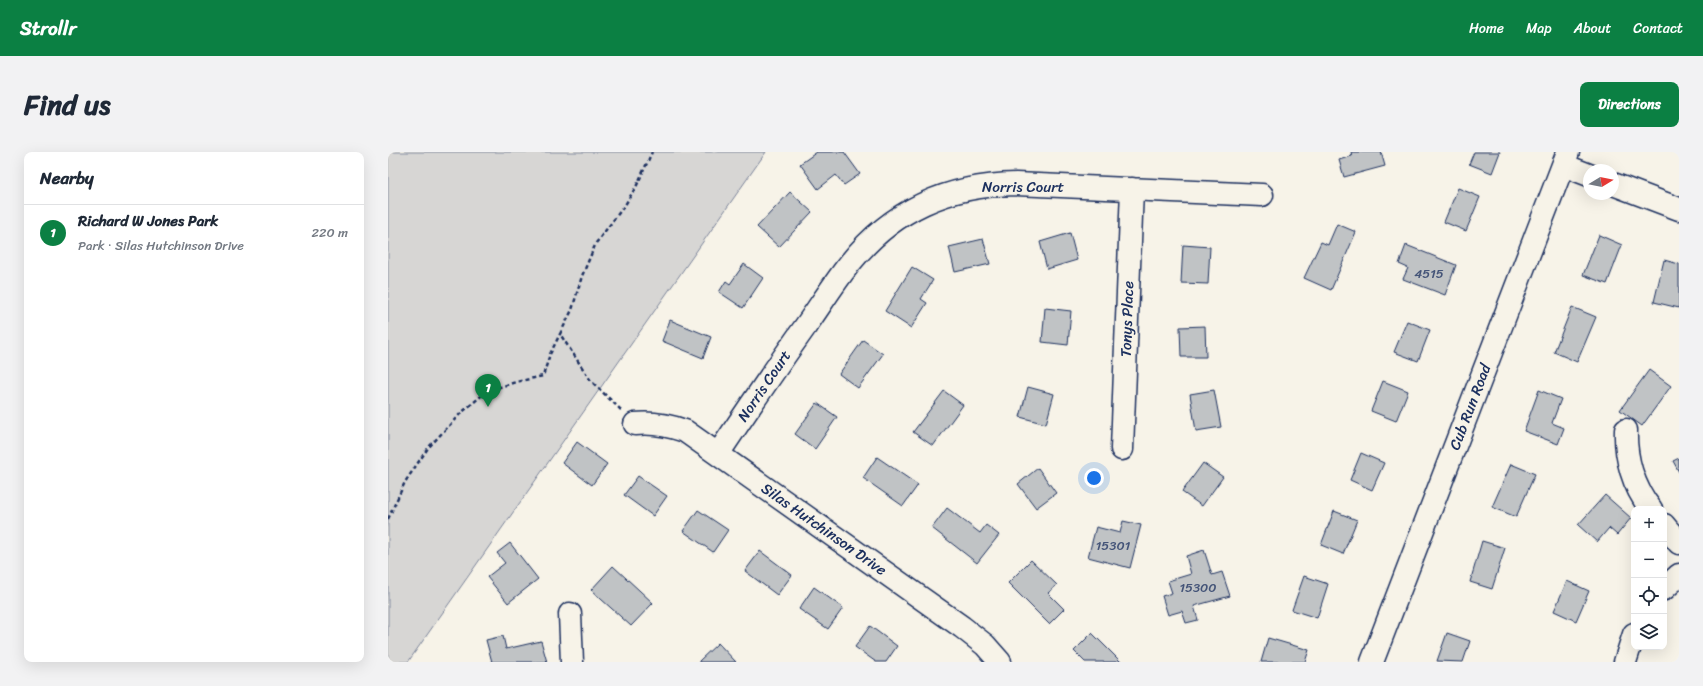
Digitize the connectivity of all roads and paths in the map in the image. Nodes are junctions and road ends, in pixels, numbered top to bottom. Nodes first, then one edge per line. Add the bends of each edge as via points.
1 (652, 152) edge
2 (1565, 159) edge
3 (1583, 171) edge
4 (1619, 186) edge
5 (1132, 189) junction
6 (1262, 195) dead end
7 (1679, 209) edge
8 (560, 334) junction
9 (635, 424) joint
10 (1626, 430) dead end
11 (1122, 449) dead end
12 (718, 454) junction
13 (1649, 506) edge
14 (388, 518) edge
15 (1667, 529) edge
16 (1679, 543) edge
17 (1679, 575) edge
18 (1667, 586) edge
19 (570, 614) dead end
20 (1631, 643) edge
21 (572, 662) edge
22 (1000, 662) edge
23 (1372, 662) edge
24 (1625, 662) edge

1 - 8 path via 637,185 596,243 582,276 572,310
2 - 3 street
2 - 23 street, Cub Run Road
4 - 7 street
5 - 6 street, Norris Court
5 - 11 street, Tonys Place
5 - 12 street, Norris Court via 986,185 948,193 910,209 882,229 850,263
8 - 9 path via 591,381
8 - 14 path via 543,376 487,391 460,414 428,448 405,482
9 - 12 street, Silas Hutchinson Drive via 649,422 669,425 685,431
10 - 13 street via 1625,446 1632,477
12 - 22 street, Silas Hutchinson Drive via 962,627 985,645
15 - 16 street
17 - 18 street
19 - 21 street
20 - 24 street

